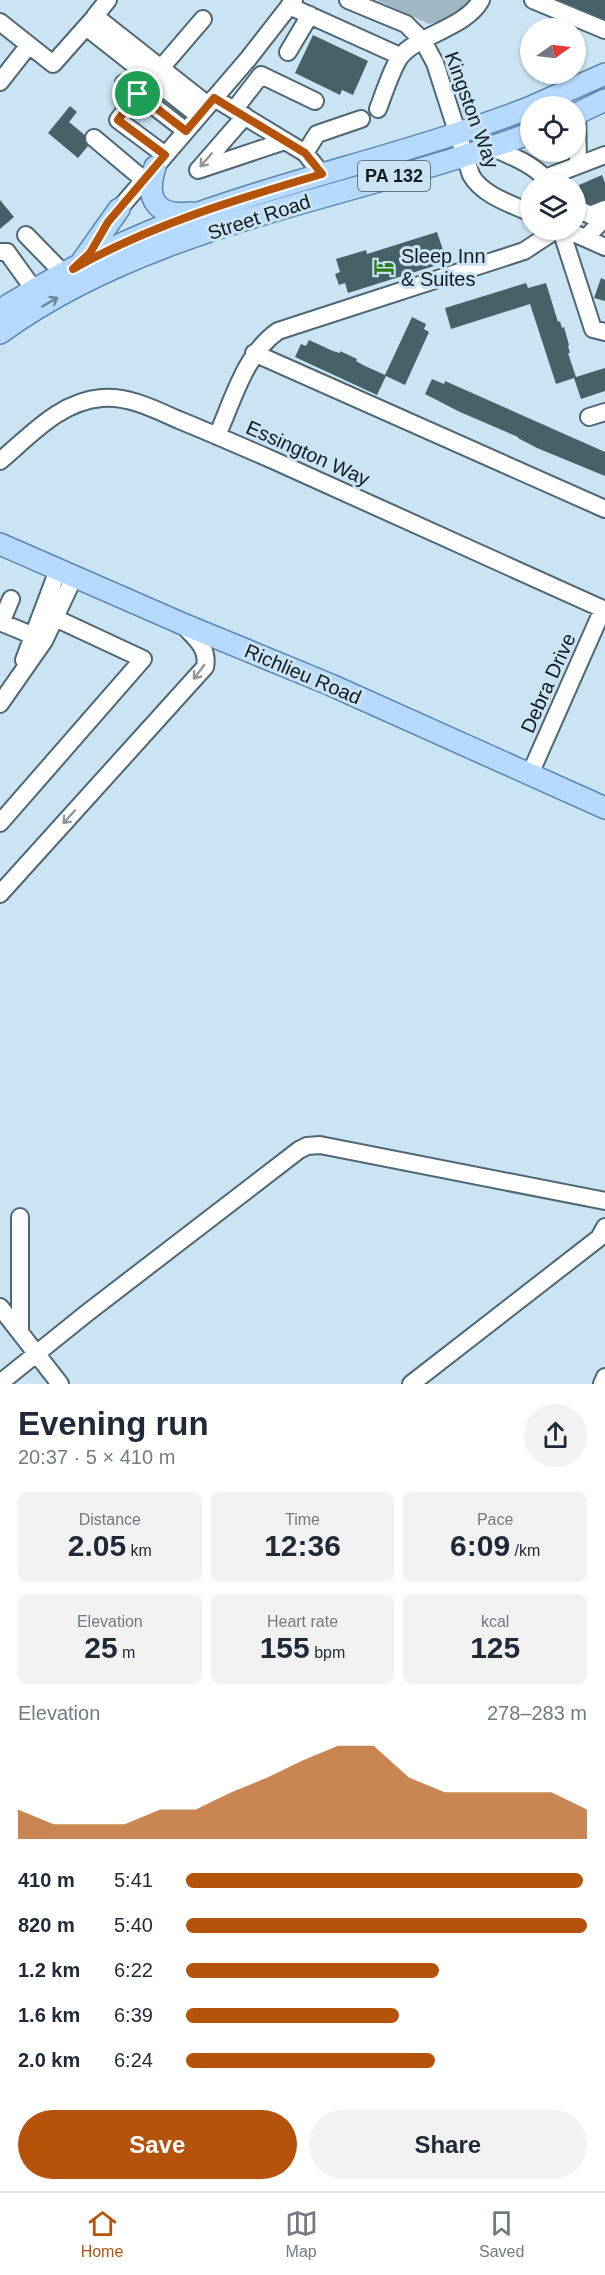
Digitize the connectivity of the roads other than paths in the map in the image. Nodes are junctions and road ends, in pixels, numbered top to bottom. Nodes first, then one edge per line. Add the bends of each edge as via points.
1 (108, 0) edge
2 (348, 0) edge
3 (481, 0) edge
4 (532, 0) edge
5 (292, 3) edge
6 (310, 15) junction
7 (203, 19) dead end
8 (90, 21) junction
9 (0, 22) edge
10 (605, 30) edge
11 (423, 41) junction
12 (29, 45) junction
13 (288, 52) dead end
14 (400, 56) junction
15 (143, 63) junction
16 (161, 68) junction
17 (605, 74) edge
18 (0, 82) edge
19 (124, 83) dead end
20 (138, 94) junction
21 (556, 96) edge
22 (605, 100) edge
23 (315, 101) dead end
24 (207, 106) junction
25 (378, 109) dead end
26 (586, 110) edge
27 (520, 111) edge
28 (239, 113) junction
29 (361, 119) dead end
30 (186, 131) junction
31 (457, 134) junction
32 (520, 137) edge
33 (94, 138) dead end
34 (285, 141) junction
35 (490, 147) junction
36 (305, 153) junction
37 (464, 155) junction
38 (604, 158) edge
39 (578, 162) edge
40 (578, 165) junction
41 (155, 168) junction
42 (322, 174) junction
43 (538, 174) edge
44 (561, 174) edge
45 (520, 208) edge
46 (119, 209) joint
47 (605, 209) edge
48 (204, 212) junction
49 (586, 213) edge
50 (605, 221) edge
51 (26, 236) dead end
52 (586, 238) joint
53 (541, 240) edge
54 (564, 240) edge
55 (605, 247) edge
56 (0, 252) edge
57 (68, 272) junction
58 (35, 291) junction
59 (1, 309) edge
60 (605, 332) edge
61 (0, 333) edge
62 (254, 353) junction
63 (217, 435) junction
64 (0, 461) edge
65 (605, 509) edge
66 (0, 544) edge
67 (66, 574) junction
68 (11, 599) dead end
69 (604, 610) edge
70 (55, 618) junction
71 (0, 622) edge
72 (183, 624) junction
73 (38, 638) junction
74 (0, 704) edge
75 (530, 774) junction
76 (605, 808) edge
77 (0, 823) edge
78 (0, 894) edge
79 (605, 1202) edge
80 (20, 1217) dead end
81 (605, 1227) edge
82 (0, 1307) edge
83 (20, 1332) junction
84 (37, 1354) junction
85 (605, 1377) edge
86 (0, 1383) edge
87 (60, 1384) edge
88 (411, 1384) edge
89 (602, 1384) edge

1 - 8 street
2 - 11 street, Kingston Way via 406,24
3 - 11 street via 456,23
4 - 10 street
5 - 6 street
5 - 24 street
6 - 13 street
6 - 14 street
7 - 16 street
8 - 12 street via 53,64
8 - 15 street
9 - 12 street
11 - 14 street
11 - 31 street, Kingston Way via 435,63
12 - 18 street
14 - 25 street
15 - 16 street
15 - 24 street
16 - 24 street
17 - 21 main road, Street Road / PA 132
19 - 20 street
20 - 30 street
20 - 41 street via 118,120
22 - 26 main road
23 - 28 street via 261,75
24 - 28 street
24 - 30 street
27 - 31 main road, Street Road / PA 132
28 - 34 street
28 -> 34 street via 198,170
29 - 36 street via 318,134
30 - 41 street
31 - 37 street, Kingston Way
31 - 42 main road, Street Road / PA 132
32 - 35 main road, Street Road / PA 132
33 - 41 street
34 - 36 street
35 - 37 main road, Street Road / PA 132
35 - 43 street via 515,157
36 - 42 street
37 - 45 street, Kingston Way via 480,188
61 -> 37 main road, Street Road / PA 132 via 80,285 136,259 256,217
38 - 40 street
39 - 40 street
40 - 44 street
41 - 46 street
41 - 48 main road via 150,192 160,208 171,213
42 - 48 main road, Street Road / PA 132
46 - 57 main road via 90,253
47 - 49 street
48 - 57 main road, Street Road / PA 132 via 105,251
50 - 52 street
51 - 57 street
52 - 55 street
53 - 62 street via 524,251 285,327
54 - 60 street via 593,329
56 - 58 street via 7,252
57 - 58 main road, Street Road / PA 132
58 - 59 main road, Street Road / PA 132
62 - 63 street
62 - 65 street
63 - 64 street, Essington Way via 134,401 100,398 69,406
63 - 69 street, Essington Way
66 - 67 main road, Richlieu Road
67 - 70 street
67 - 72 main road, Richlieu Road
67 - 73 street
68 - 71 street
69 - 75 street, Debra Drive
70 - 73 street
70 - 77 street via 143,659
71 - 73 street
72 - 75 main road, Richlieu Road
72 -> 78 street via 206,653 205,667
73 - 74 street via 19,678
75 - 76 main road, Richlieu Road
79 - 84 street via 321,1145 307,1146
80 - 83 street
81 - 88 street via 599,1238
82 - 83 street
83 - 84 street
84 - 86 street
84 - 87 street
85 - 89 street

